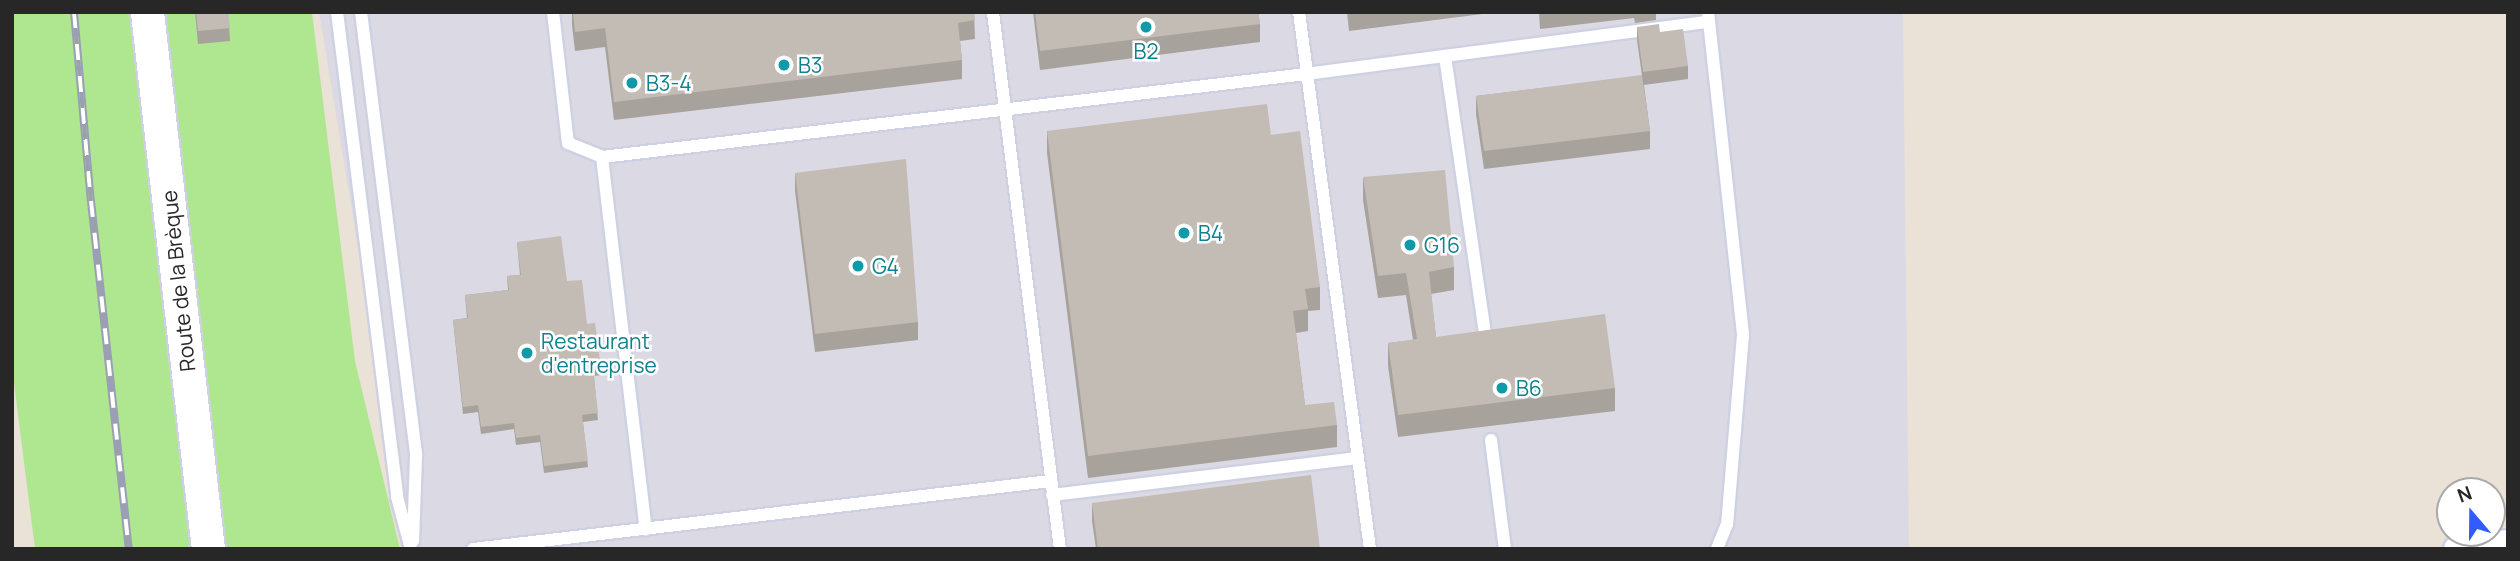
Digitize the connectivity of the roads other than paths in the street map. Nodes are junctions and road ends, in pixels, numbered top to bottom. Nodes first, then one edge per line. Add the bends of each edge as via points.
1 (147, 12) edge
2 (337, 12) edge
3 (360, 12) edge
4 (553, 12) edge
5 (993, 12) edge
6 (1299, 12) edge
7 (1708, 17) edge
8 (1445, 56) junction
9 (1306, 74) junction
10 (1004, 108) junction
11 (602, 157) junction
12 (1486, 339) edge
13 (1491, 440) dead end
14 (1358, 458) junction
15 (1050, 481) junction
16 (1052, 495) junction
17 (646, 529) junction
18 (2508, 542) edge
19 (208, 549) edge
20 (412, 549) edge
21 (472, 549) edge
22 (1060, 549) edge
23 (1370, 549) edge
24 (1505, 549) edge
25 (1717, 549) edge
26 (2456, 549) edge

1 - 19 main road, Route de la Brèque
2 - 20 lane via 397,497
3 - 20 lane via 416,456
4 - 11 lane via 568,143
5 - 10 lane
6 - 9 lane
7 - 8 lane
7 - 25 lane via 1743,335 1727,524
8 - 9 lane
8 - 12 lane
9 - 10 lane
9 - 14 lane
10 - 11 lane
10 - 15 lane
11 - 17 lane
13 - 24 lane
14 - 16 lane
14 - 23 lane
15 - 16 lane
15 - 17 lane
16 - 22 lane
17 - 21 lane
18 - 26 street

